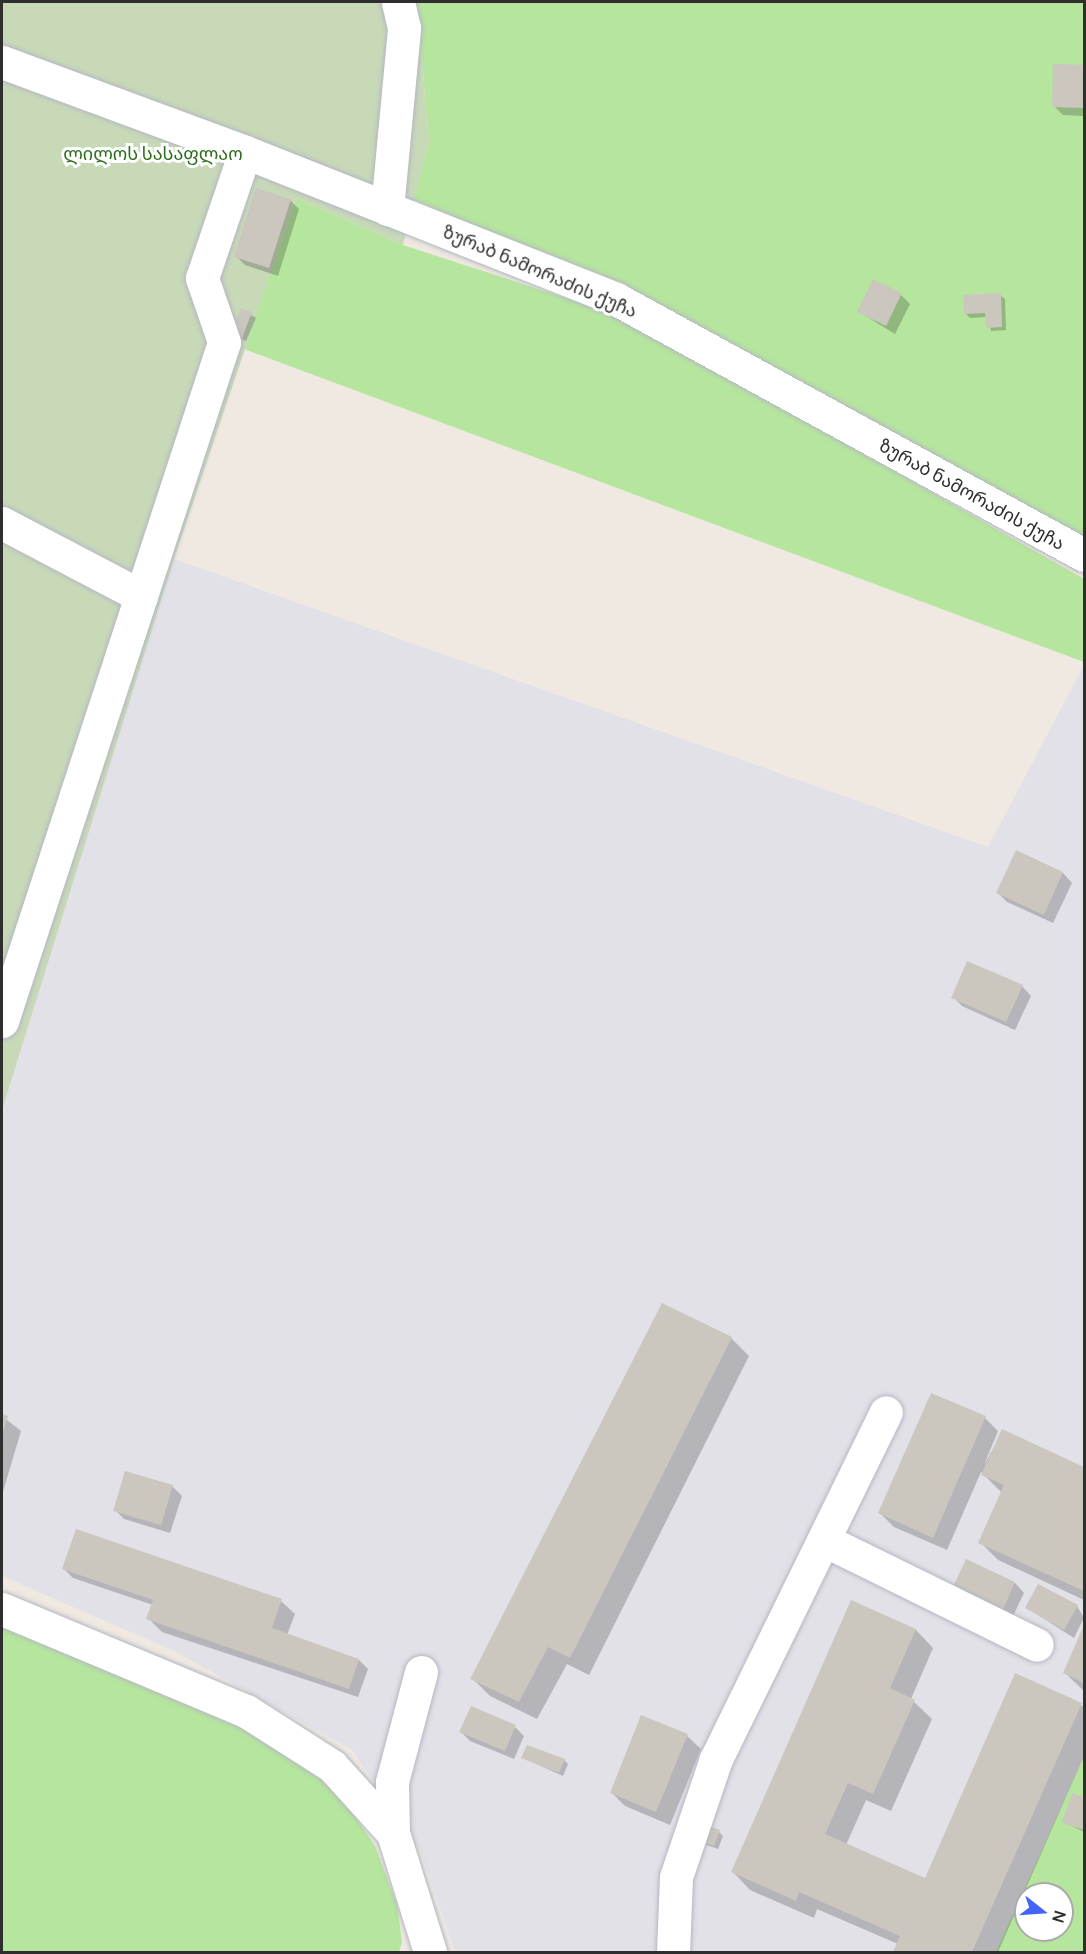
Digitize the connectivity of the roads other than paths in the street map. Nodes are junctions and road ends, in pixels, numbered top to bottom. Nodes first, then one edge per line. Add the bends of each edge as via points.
1 (398, 2) edge
2 (2, 62) edge
3 (245, 152) junction
4 (387, 209) junction
5 (2, 523) edge
6 (1084, 555) edge
7 (141, 596) junction
8 (2, 1021) edge
9 (886, 1412) dead end
10 (824, 1540) junction
11 (2, 1609) edge
12 (1036, 1645) dead end
13 (422, 1672) dead end
14 (393, 1833) junction
15 (430, 1953) edge
16 (673, 1953) edge

1 - 4 street via 404,28
2 - 3 street, ზურაბ ნამორაძის ქუჩა
3 - 4 street, ზურაბ ნამორაძის ქუჩა
3 - 7 street via 202,278 224,342
4 - 6 street, ზურაბ ნამორაძის ქუჩა via 616,299
5 - 7 street
7 - 8 street
9 - 10 street
10 - 12 street
10 - 16 street via 716,1759 676,1877
11 - 14 street via 246,1711 332,1766
13 - 14 street via 392,1782
14 - 15 street

